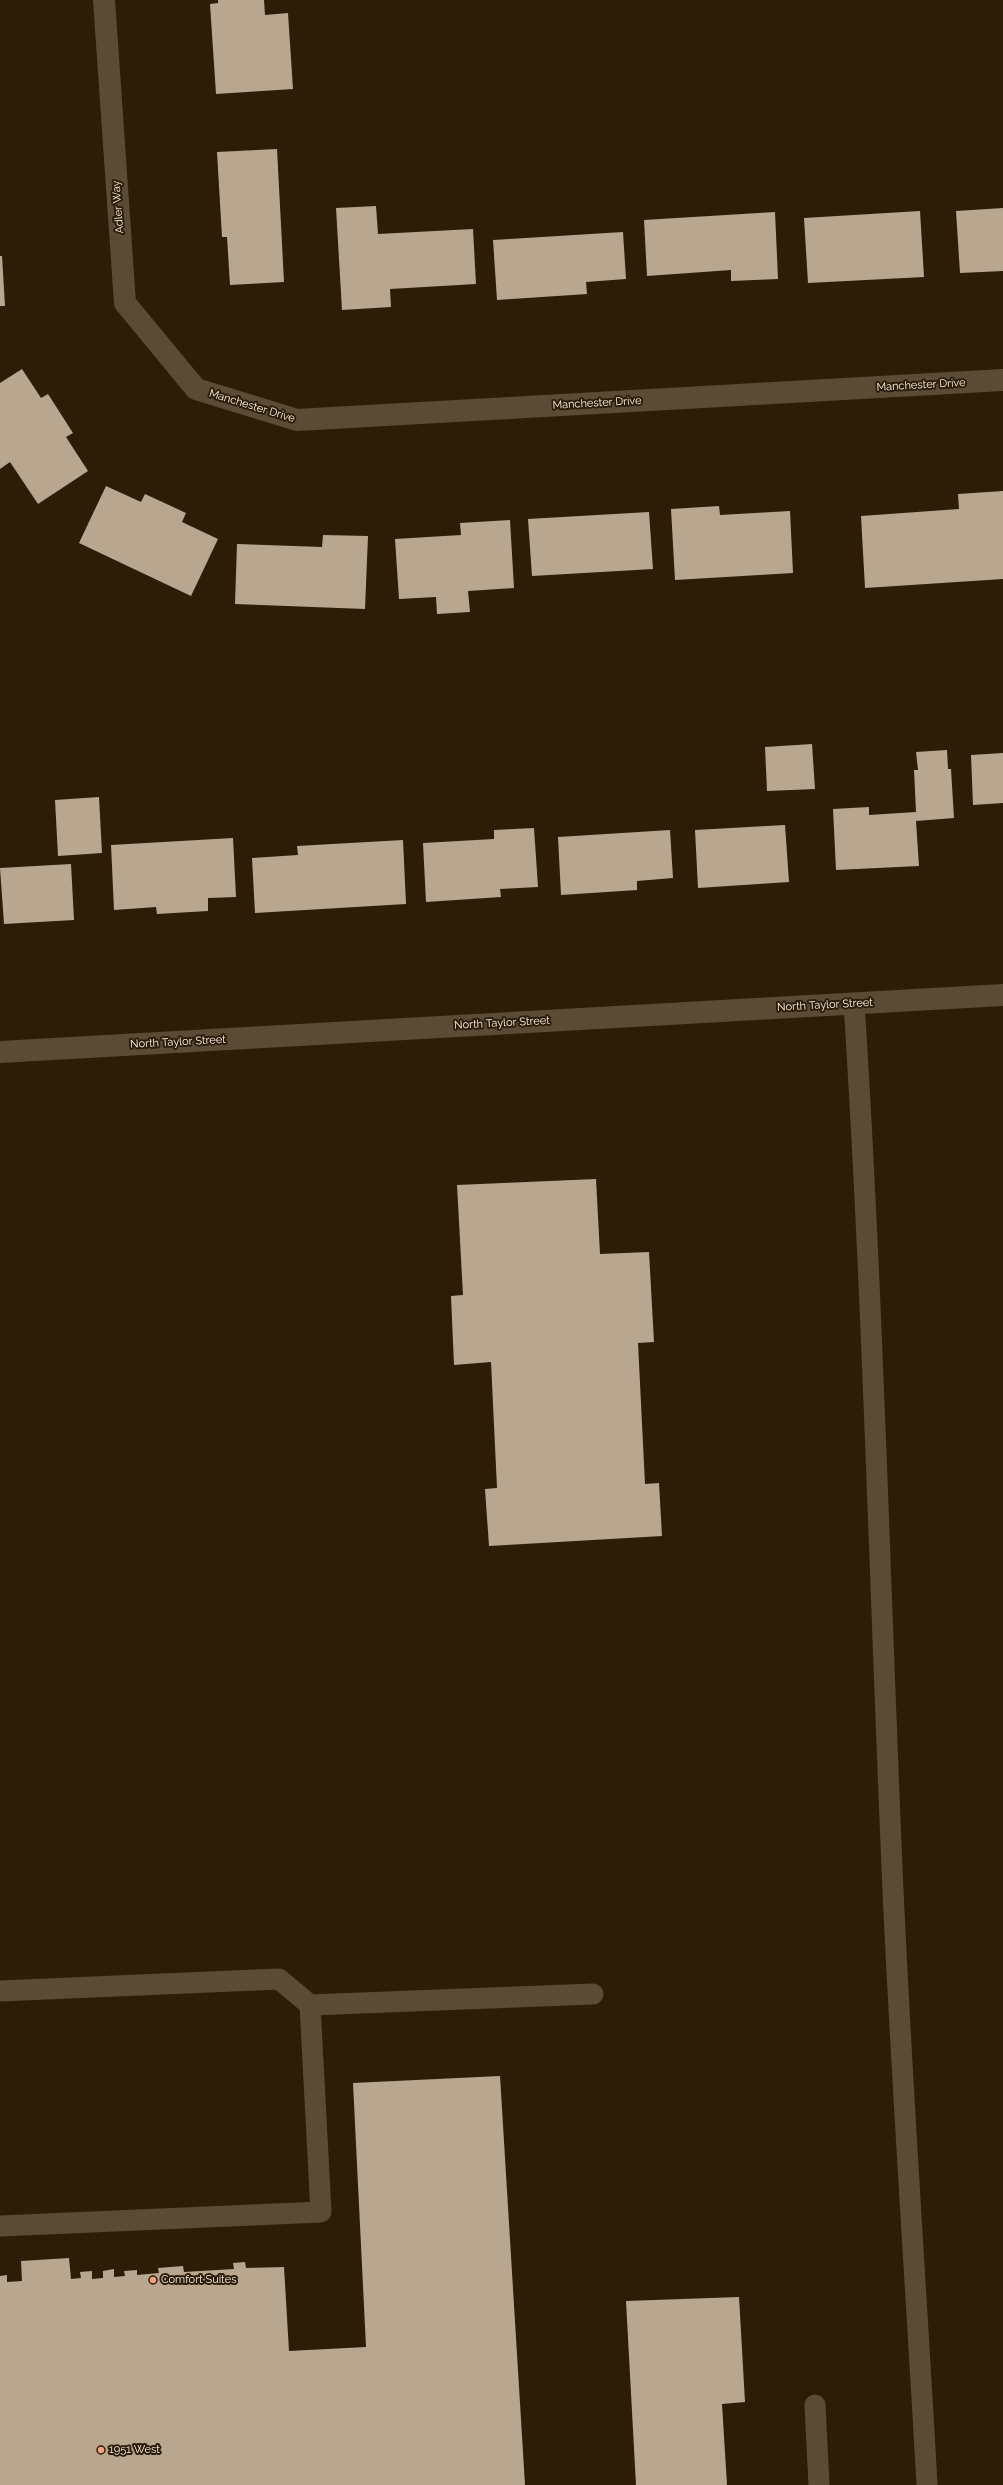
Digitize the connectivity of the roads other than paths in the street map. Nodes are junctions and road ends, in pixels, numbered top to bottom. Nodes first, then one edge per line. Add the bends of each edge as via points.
1 (104, 0) edge
2 (1003, 380) edge
3 (196, 389) joint
4 (1003, 995) edge
5 (854, 1003) junction
6 (0, 1052) edge
7 (0, 1991) edge
8 (593, 1994) dead end
9 (310, 2005) junction
10 (0, 2226) edge
11 (815, 2405) dead end
12 (819, 2485) edge
13 (927, 2485) edge

1 - 3 street, Adler Way via 124,303
2 - 3 street, Manchester Drive via 297,420
4 - 5 street, North Taylor Street
5 - 6 street, North Taylor Street
5 - 13 lane via 866,1193 893,1888
7 - 9 lane via 278,1979
8 - 9 lane
9 - 10 lane via 321,2212
11 - 12 lane

